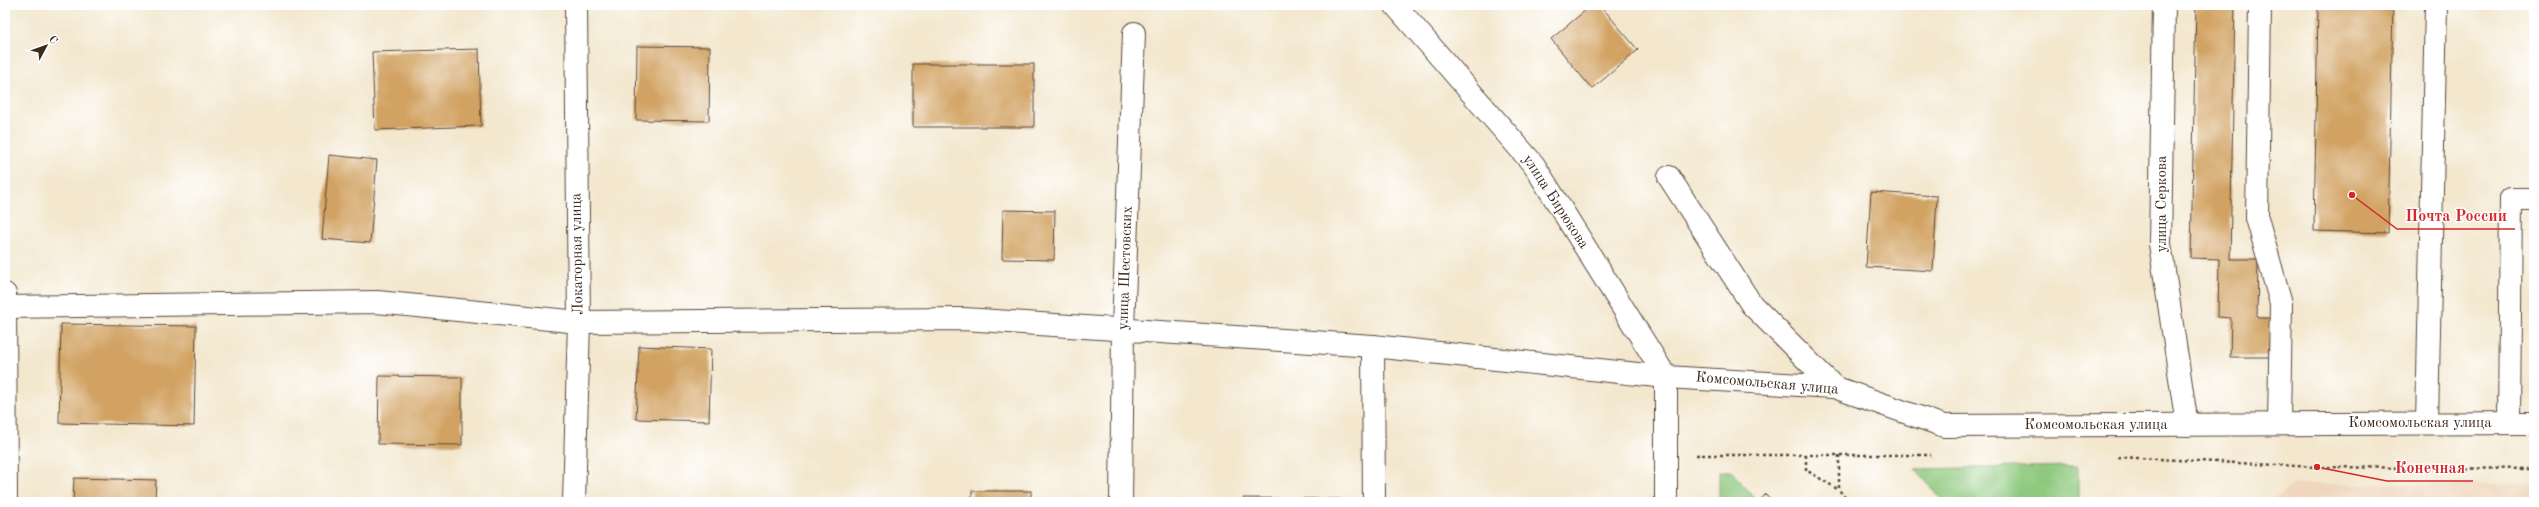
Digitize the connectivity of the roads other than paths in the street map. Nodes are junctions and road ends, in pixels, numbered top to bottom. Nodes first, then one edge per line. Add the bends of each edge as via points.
1 (576, 5) edge
2 (1395, 5) edge
3 (2164, 5) edge
4 (2260, 5) edge
5 (2436, 5) edge
6 (1134, 34) dead end
7 (1669, 177) dead end
8 (2534, 199) edge
9 (5, 294) edge
10 (5, 307) edge
11 (579, 322) junction
12 (1123, 329) junction
13 (1374, 346) junction
14 (1666, 377) junction
15 (1834, 387) junction
16 (2534, 422) edge
17 (2427, 423) junction
18 (2509, 423) junction
19 (2279, 424) junction
20 (2187, 425) junction
21 (6, 502) edge
22 (574, 502) edge
23 (1121, 502) edge
24 (1374, 502) edge
25 (1666, 502) edge

1 - 11 street, Локаторная улица
2 - 14 street, улица Бирюкова via 1534,165
3 - 20 street, улица Серкова via 2160,244
4 - 19 street via 2257,218 2281,303
5 - 17 street
6 - 12 street, улица Шестовских
7 - 15 street via 1752,305
8 - 18 street via 2511,199
9 - 10 street
10 - 11 street, Комсомольская улица via 377,302
10 - 21 street
11 - 12 street, Комсомольская улица via 964,319
11 - 22 street, Локаторная улица
12 - 13 street, Комсомольская улица
12 - 23 street, улица Шестовских
13 - 14 street, Комсомольская улица
13 - 24 street
14 - 15 street, Комсомольская улица
14 - 25 street
15 - 20 street, Комсомольская улица via 1944,426
16 - 18 street, Комсомольская улица
17 - 18 street, Комсомольская улица
17 - 19 street, Комсомольская улица
19 - 20 street, Комсомольская улица

